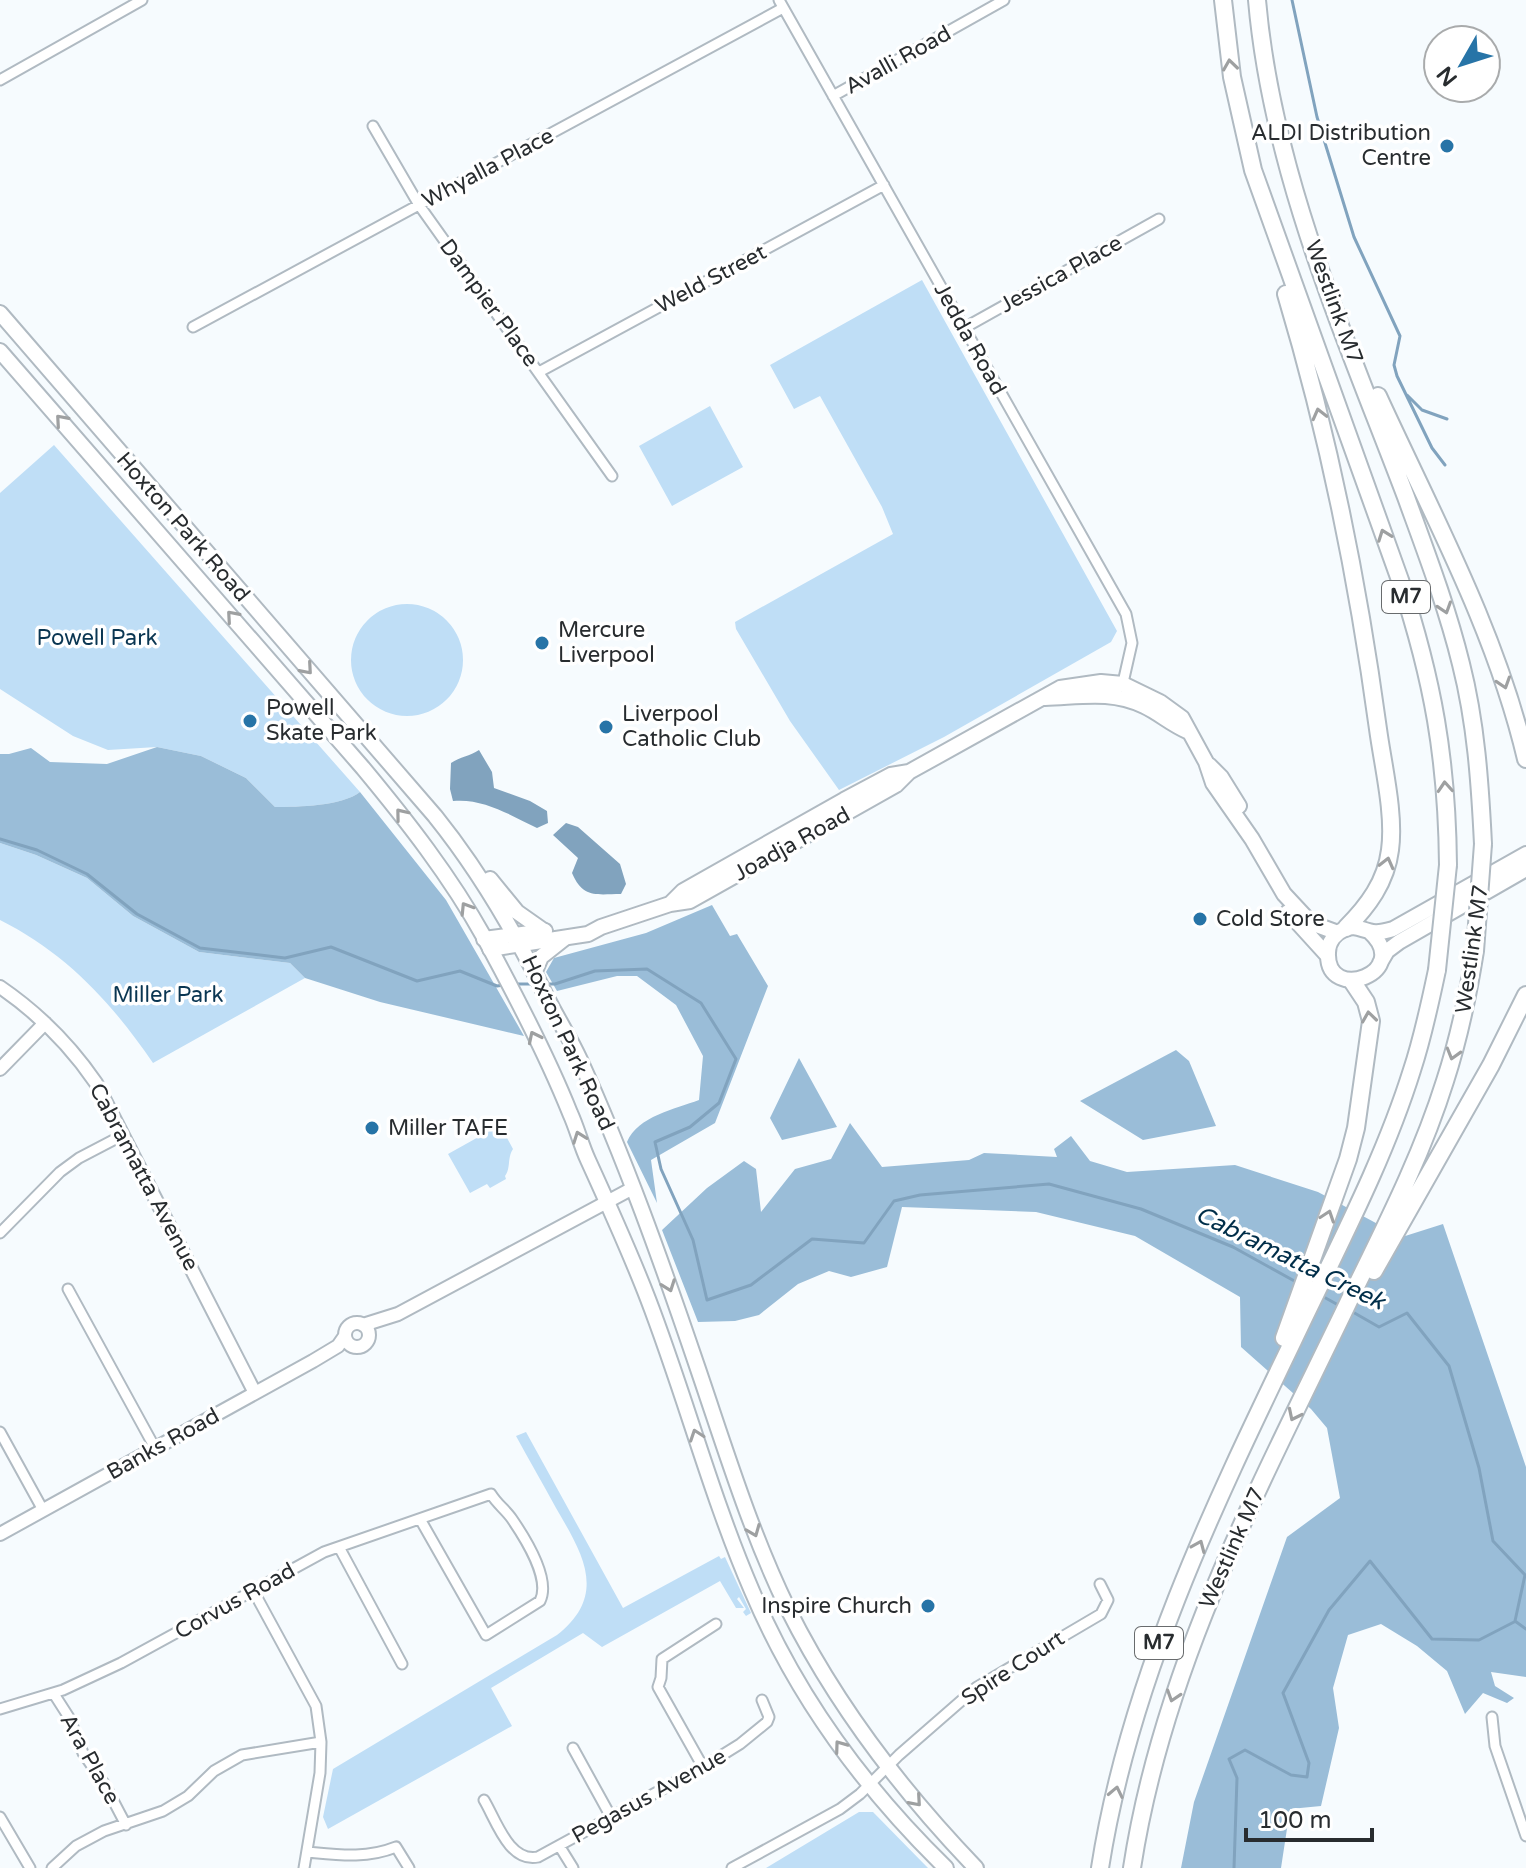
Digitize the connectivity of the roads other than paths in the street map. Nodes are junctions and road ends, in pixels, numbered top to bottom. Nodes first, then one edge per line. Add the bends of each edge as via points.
1 (142, 0) edge
2 (1004, 0) edge
3 (1223, 0) edge
4 (1257, 0) edge
5 (781, 4) edge
6 (1261, 38) junction
7 (0, 80) edge
8 (833, 96) junction
9 (373, 126) dead end
10 (1242, 129) junction
11 (884, 185) junction
12 (419, 205) junction
13 (1159, 219) dead end
14 (0, 313) edge
15 (193, 327) dead end
16 (964, 328) junction
17 (0, 351) edge
18 (539, 372) junction
19 (612, 476) dead end
20 (1121, 690) junction
21 (1526, 759) edge
22 (447, 831) junction
23 (1526, 854) edge
24 (1526, 869) edge
25 (1284, 894) junction
26 (601, 927) junction
27 (1342, 930) junction
28 (544, 931) junction
29 (1369, 931) junction
30 (565, 938) junction
31 (518, 940) junction
32 (487, 944) junction
33 (1328, 956) junction
34 (1380, 963) junction
35 (535, 968) junction
36 (1352, 981) junction
37 (0, 987) edge
38 (1526, 995) edge
39 (45, 1023) junction
40 (0, 1069) edge
41 (123, 1135) junction
42 (633, 1188) junction
43 (1411, 1190) junction
44 (608, 1200) junction
45 (0, 1233) edge
46 (68, 1289) dead end
47 (398, 1314) junction
48 (363, 1325) junction
49 (369, 1338) junction
50 (348, 1341) junction
51 (255, 1393) junction
52 (1250, 1429) junction
53 (0, 1432) edge
54 (155, 1448) junction
55 (43, 1510) junction
56 (420, 1519) junction
57 (0, 1534) edge
58 (339, 1547) junction
59 (1100, 1584) dead end
60 (254, 1592) junction
61 (716, 1624) dead end
62 (402, 1664) dead end
63 (54, 1694) junction
64 (762, 1700) dead end
65 (0, 1709) edge
66 (1492, 1717) dead end
67 (321, 1742) junction
68 (573, 1748) dead end
69 (703, 1767) junction
70 (888, 1767) junction
71 (870, 1784) junction
72 (484, 1800) dead end
73 (0, 1817) edge
74 (611, 1817) junction
75 (126, 1825) junction
76 (1526, 1836) edge
77 (560, 1847) junction
78 (307, 1852) junction
79 (30, 1868) edge
80 (52, 1868) edge
81 (304, 1868) edge
82 (409, 1868) edge
83 (573, 1868) edge
84 (732, 1868) edge
85 (946, 1868) edge
86 (976, 1868) edge
87 (1100, 1868) edge
88 (1132, 1868) edge

1 - 7 street
2 - 8 street, Avalli Road
10 -> 3 highway, Westlink M7 / M7
4 - 6 highway, Westlink M7 / M7
5 - 8 street, Jedda Road
5 - 12 street, Whyalla Place
6 -> 21 highway via 1331,281 1483,625
6 -> 43 highway, Westlink M7 / M7, bridge via 1293,185 1451,626 1476,743 1483,844 1475,951 1458,1038
8 - 11 street, Jedda Road
9 - 12 street, Dampier Place
27 -> 10 highway via 1378,889 1390,851 1389,818 1338,489 1303,350 1251,186
52 -> 10 highway, Westlink M7 / M7, bridge via 1372,1171 1412,1071 1437,970 1448,865 1441,741 1422,647
11 - 16 street, Jedda Road
11 - 18 street, Weld Street
12 - 15 street, Whyalla Place
12 - 18 street, Dampier Place
13 - 16 street, Jessica Place
14 -> 22 main road, Hoxton Park Road
16 - 20 street, Jedda Road via 1126,614 1132,643
32 -> 17 main road, Hoxton Park Road via 411,827 363,768
18 - 19 street, Dampier Place
20 - 25 main road via 1187,731 1221,777
20 - 26 main road, Joadja Road via 1045,698 690,901
22 - 28 main road via 517,912
22 - 31 main road, Hoxton Park Road
23 - 29 main road via 1407,924
24 - 34 main road via 1399,942
25 - 27 main road via 1311,923
25 - 33 main road via 1295,922
26 - 28 main road, Joadja Road
26 - 30 main road, Joadja Road
27 - 29 main road
27 - 33 main road via 1330,943
28 - 31 main road, Joadja Road
29 - 34 main road via 1380,945
30 - 31 main road, Joadja Road
30 - 35 main road
31 - 32 main road, Joadja Road
31 - 35 main road, Hoxton Park Road
44 -> 32 main road, Hoxton Park Road
33 - 36 main road via 1334,972
34 - 36 main road via 1369,977
35 - 42 main road, Hoxton Park Road
52 -> 36 highway via 1348,1159 1371,1021
37 - 39 street, Cabramatta Avenue
38 - 43 highway via 1491,1065
39 - 40 street
39 - 41 street, Cabramatta Avenue via 86,1070
41 - 45 street via 60,1172
41 - 51 street, Cabramatta Avenue
42 - 44 street
42 -> 70 main road, Hoxton Park Road via 770,1569 834,1690
43 -> 88 highway, Westlink M7 / M7 via 1226,1559 1189,1649 1148,1783
44 - 47 street
71 -> 44 main road, Hoxton Park Road via 812,1704 752,1591
46 - 54 street
47 - 48 street
47 - 49 street
48 - 49 street
48 - 50 street via 349,1326
49 - 50 street via 362,1347
50 - 51 street, Banks Road
51 - 54 street, Banks Road
87 -> 52 highway, Westlink M7 / M7 via 1120,1772 1159,1642
53 - 55 street
54 - 55 street, Banks Road
55 - 57 street, Banks Road
56 - 56 street, Corvus Road via 486,1635 540,1601 541,1572 511,1517 491,1494
56 - 58 street, Corvus Road
58 - 60 street, Corvus Road
58 - 62 street
59 - 70 street, Spire Court via 1108,1600 1101,1614 977,1687
60 - 63 street, Corvus Road
60 - 67 street via 316,1706
61 - 69 street via 662,1659 658,1687
63 - 65 street, Corvus Road
63 - 75 street, Ara Place
64 - 69 street, Pegasus Avenue via 767,1722
66 - 76 street via 1495,1746
67 - 75 street via 242,1755 214,1771 188,1796
67 - 78 street
68 - 74 street
69 - 74 street, Pegasus Avenue
70 - 71 street, Spire Court
70 -> 86 main road, Hoxton Park Road
71 - 84 street, Spire Court via 840,1809
71 - 85 main road, Hoxton Park Road
72 - 77 street, Pegasus Avenue via 519,1855 531,1858
73 - 79 street
74 - 77 street, Pegasus Avenue
75 - 80 street via 76,1846
77 - 83 street
78 - 81 street
78 - 82 street via 354,1857 396,1847

